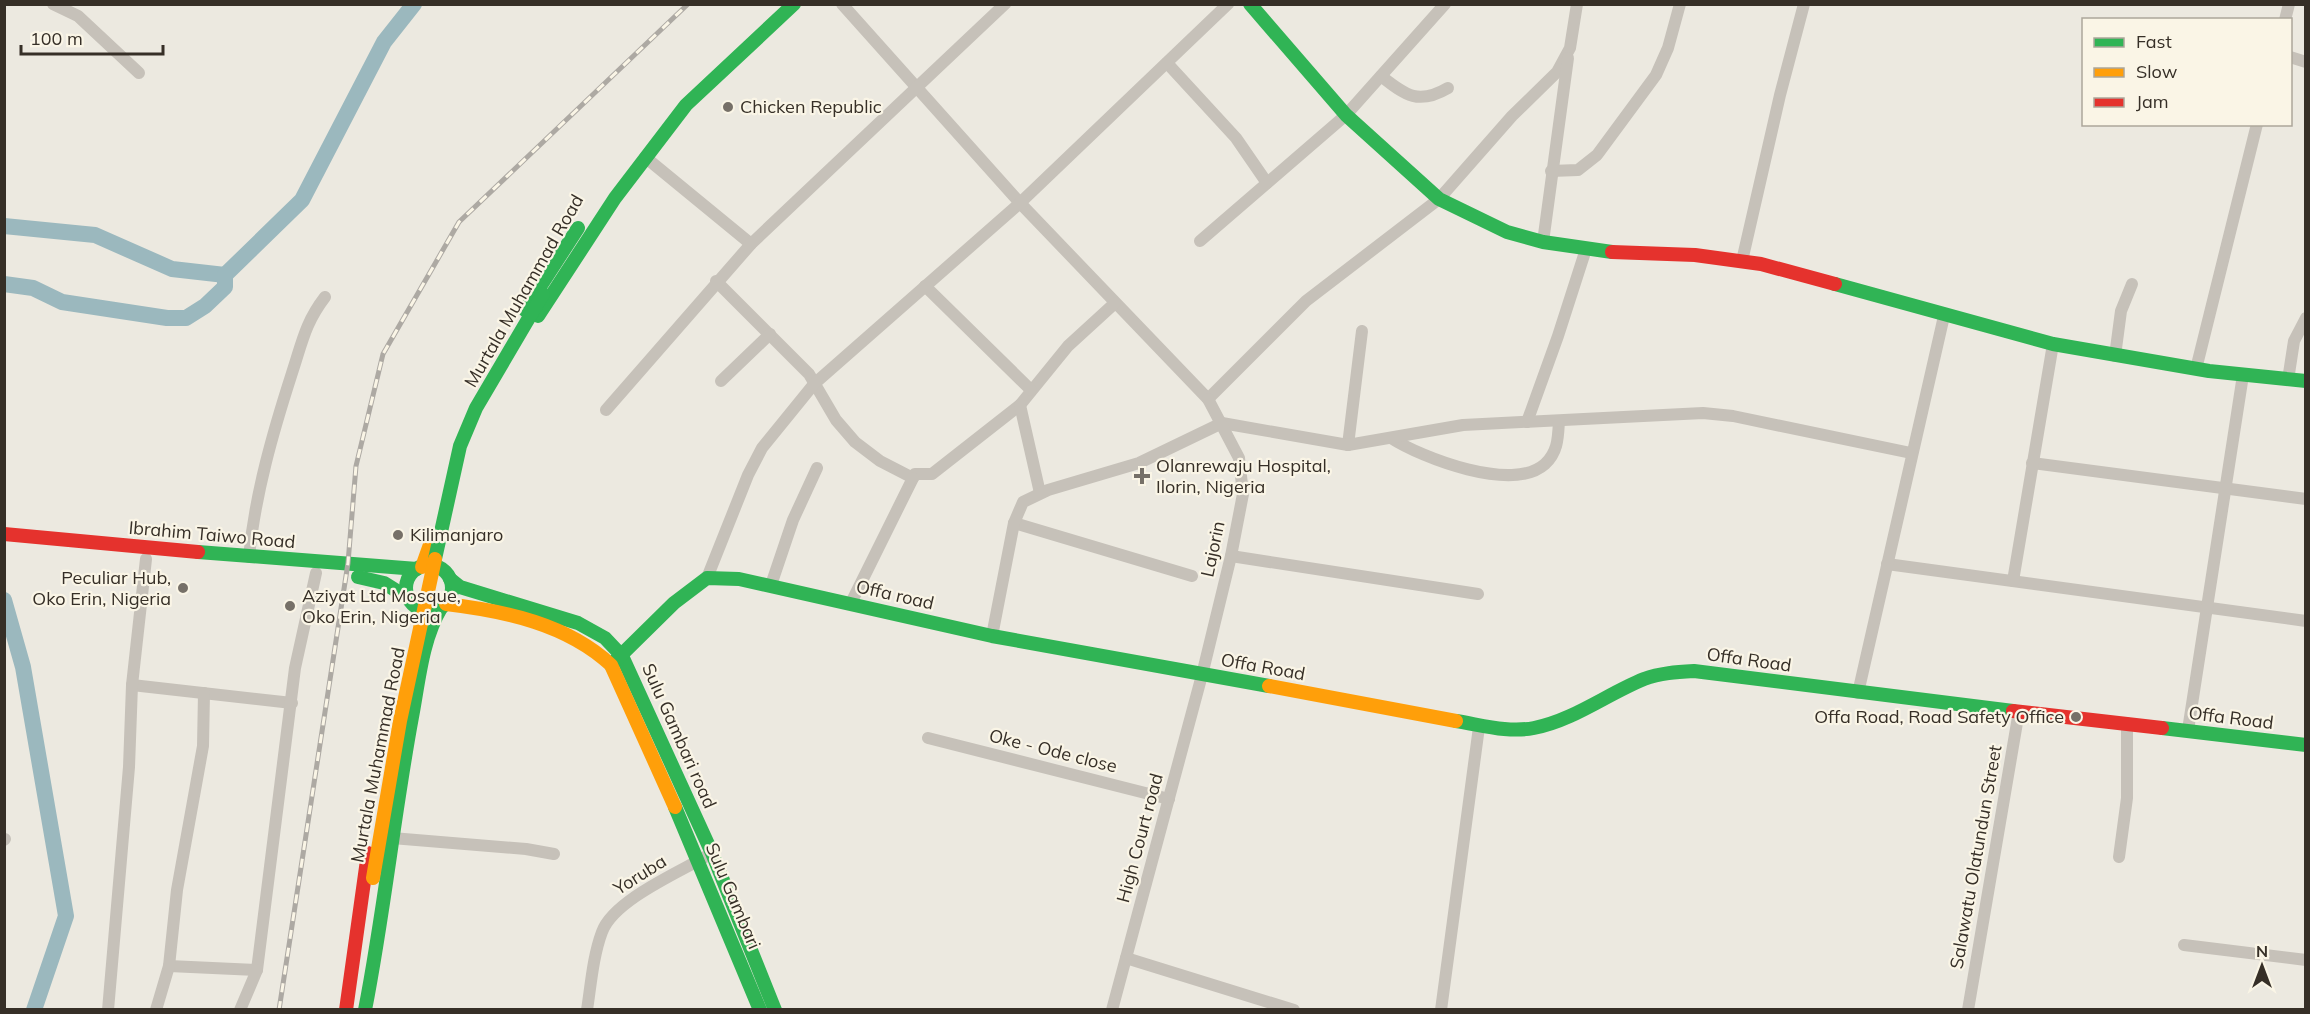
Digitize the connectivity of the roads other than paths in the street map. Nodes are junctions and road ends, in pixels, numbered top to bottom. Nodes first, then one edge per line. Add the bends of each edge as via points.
1 (53, 4) edge
2 (778, 4) edge
3 (794, 4) edge
4 (842, 4) edge
5 (1005, 4) edge
6 (1228, 4) edge
7 (1250, 4) edge
8 (1445, 4) edge
9 (1577, 4) edge
10 (1680, 4) edge
11 (1804, 4) edge
12 (1570, 48) junction
13 (1167, 63) junction
14 (139, 73) dead end
15 (1382, 76) junction
16 (918, 88) junction
17 (1449, 88) dead end
18 (1346, 115) junction
19 (2257, 126) edge
20 (645, 157) junction
21 (1551, 171) junction
22 (1267, 183) junction
23 (609, 194) junction
24 (1439, 199) junction
25 (1020, 202) junction
26 (1200, 241) dead end
27 (1543, 242) junction
28 (750, 244) junction
29 (1586, 249) junction
30 (1742, 261) junction
31 (716, 281) junction
32 (2132, 284) dead end
33 (925, 286) junction
34 (325, 297) dead end
35 (1115, 303) junction
36 (1944, 316) junction
37 (2306, 318) edge
38 (1362, 331) dead end
39 (770, 334) junction
40 (2053, 344) junction
41 (2115, 356) junction
42 (2196, 369) junction
43 (2243, 375) junction
44 (2288, 380) junction
45 (722, 381) dead end
46 (2306, 381) edge
47 (814, 384) junction
48 (1031, 390) junction
49 (1208, 399) junction
50 (1020, 405) junction
51 (606, 410) dead end
52 (1559, 421) junction
53 (1527, 422) junction
54 (1222, 423) junction
55 (1391, 438) junction
56 (1348, 445) junction
57 (1911, 453) junction
58 (2031, 463) junction
59 (817, 468) dead end
60 (913, 478) junction
61 (2226, 490) junction
62 (1040, 493) junction
63 (2306, 499) edge
64 (1014, 523) junction
65 (4, 534) edge
66 (4, 545) edge
67 (1232, 556) junction
68 (249, 557) junction
69 (146, 559) junction
70 (1887, 564) junction
71 (419, 568) junction
72 (316, 573) junction
73 (446, 574) junction
74 (1192, 576) dead end
75 (707, 578) junction
76 (2013, 581) junction
77 (771, 585) junction
78 (1478, 594) dead end
79 (410, 601) junction
80 (851, 603) junction
81 (444, 606) junction
82 (2208, 607) junction
83 (2306, 621) edge
84 (992, 636) junction
85 (622, 656) junction
86 (611, 665) junction
87 (1202, 675) junction
88 (132, 685) junction
89 (204, 693) junction
90 (1858, 693) junction
91 (292, 703) junction
92 (2019, 711) junction
93 (2127, 723) junction
94 (1479, 727) junction
95 (2188, 730) junction
96 (928, 738) dead end
97 (2306, 745) edge
98 (1169, 799) junction
99 (392, 838) junction
100 (554, 854) dead end
101 (712, 854) junction
102 (2119, 857) dead end
103 (699, 861) junction
104 (376, 879) junction
105 (2184, 945) dead end
106 (1126, 958) junction
107 (2306, 960) edge
108 (169, 966) junction
109 (256, 970) junction
110 (351, 971) junction
111 (371, 974) junction
112 (108, 1010) edge
113 (156, 1010) edge
114 (240, 1010) edge
115 (346, 1010) edge
116 (365, 1010) edge
117 (587, 1010) edge
118 (760, 1010) edge
119 (775, 1010) edge
120 (1112, 1010) edge
121 (1294, 1010) edge
122 (1441, 1010) edge
123 (1968, 1010) edge

1 - 14 street via 78,16
2 - 23 main road, Murtala Muhammad Road via 676,99
3 - 20 main road, Murtala Muhammad Road via 686,105
4 - 16 street, Lajorin
5 - 16 street
6 - 13 street
7 - 18 main road
8 - 15 street
9 - 12 street
10 - 21 street via 1656,75 1597,155 1578,170
11 - 30 street
12 - 21 street
12 - 24 street via 1557,72 1512,116
13 - 22 street via 1236,138
13 - 25 street
15 - 17 street via 1412,96 1435,96
15 - 18 street
16 - 25 street, Lajorin
16 - 28 street
18 - 22 street
18 - 24 main road
19 - 42 street
20 - 23 main road, Murtala Muhammad Road
20 - 28 street
21 - 27 street
22 - 26 street
23 - 71 main road, Murtala Muhammad Road via 547,272 460,422 430,549
23 - 73 main road, Murtala Muhammad Road via 469,432 441,550
23 - 104 main road, Murtala Muhammad Road, bridge via 492,389 466,448 405,723
24 - 27 main road via 1507,232
24 - 49 street via 1306,301
25 - 33 street
25 - 35 street, Lajorin
27 - 29 main road
28 - 31 street
29 - 30 main road
29 - 53 street
30 - 36 main road
31 - 39 street
31 - 51 street
32 - 41 street via 2121,312
33 - 47 street
33 - 48 street
34 - 68 street via 309,318 273,431
35 - 48 street via 1075,338
35 - 49 street, Lajorin
36 - 40 main road
36 - 57 street
37 - 44 street via 2294,341
38 - 56 street
39 - 45 street
39 - 47 street
40 - 41 main road
40 - 58 street
41 - 42 main road
42 - 43 main road
43 - 44 main road
43 - 61 street
44 - 46 main road
47 - 60 street via 855,442
47 - 75 street via 762,448
48 - 50 street
49 - 54 street, Lajorin
50 - 60 street via 932,474 915,474
50 - 62 street
52 - 53 street
52 - 55 street via 1553,454 1535,472 1522,474 1484,472 1434,460
52 - 57 street via 1703,413
53 - 55 street via 1430,429
54 - 56 street
54 - 62 street via 1138,463
54 - 67 street, Lajorin via 1239,458 1243,479
55 - 56 street
57 - 70 street
58 - 61 street
58 - 76 street
59 - 77 street via 793,520
60 - 80 street
61 - 63 street
61 - 82 street
62 - 64 street via 1023,502
64 - 74 street
64 - 84 street
65 - 68 main road, Ibrahim Taiwo Road
66 - 69 main road, Ibrahim Taiwo Road
67 - 78 street
67 - 87 street, Lajorin
68 - 71 main road, Ibrahim Taiwo Road
69 - 72 main road, Ibrahim Taiwo Road
69 - 88 street
70 - 76 street
70 - 90 street
71 - 73 main road via 433,566
71 - 79 main road via 407,582
72 - 79 main road, Ibrahim Taiwo Road via 384,583
72 - 91 street
73 - 81 main road via 452,589
73 - 85 main road, Sulu Gambari road via 460,587 593,629
75 - 77 main road, Offa road
75 - 85 main road via 674,603
76 - 82 street
77 - 80 main road, Offa road
79 - 81 main road via 425,611
79 - 110 main road, Murtala Muhammad Road via 414,620 375,803
80 - 84 main road, Offa road
81 - 86 main road, Sulu Gambari via 495,612 565,633 591,646
81 - 99 main road, Murtala Muhammad Road via 429,628
82 - 83 street
82 - 95 street
84 - 87 main road, Offa road
85 - 86 main road
85 - 101 main road, Sulu Gambari road
86 - 103 main road, Sulu Gambari
87 - 94 main road, Offa Road
87 - 98 street, High Court road
88 - 89 street
88 - 112 street via 129,779
89 - 91 street
89 - 108 street via 203,746 177,890
90 - 92 main road, Offa Road
90 - 94 main road, Offa Road via 1694,671 1666,672 1642,679 1543,728 1525,731
91 - 109 street
92 - 93 main road, Offa Road
92 - 123 street, Salawatu Olatundun Street
93 - 95 main road, Offa Road
93 - 102 street via 2127,798
94 - 122 street
95 - 97 main road, Offa Road
96 - 98 street, Oke - Ode close
98 - 106 street, High Court road
99 - 100 street
99 - 111 main road, Murtala Muhammad Road
101 - 103 street, Yoruba
101 - 119 main road, Sulu Gambari road
103 - 117 street, Yoruba via 621,906 610,919 602,930 596,953
103 - 118 main road, Sulu Gambari
104 - 110 main road, Murtala Muhammad Road
104 - 111 main road, Murtala Muhammad Road
105 - 107 street
106 - 120 street, High Court road
106 - 121 street
108 - 109 street
108 - 113 street
109 - 114 street
110 - 115 main road, Murtala Muhammad Road
111 - 116 main road, Murtala Muhammad Road

